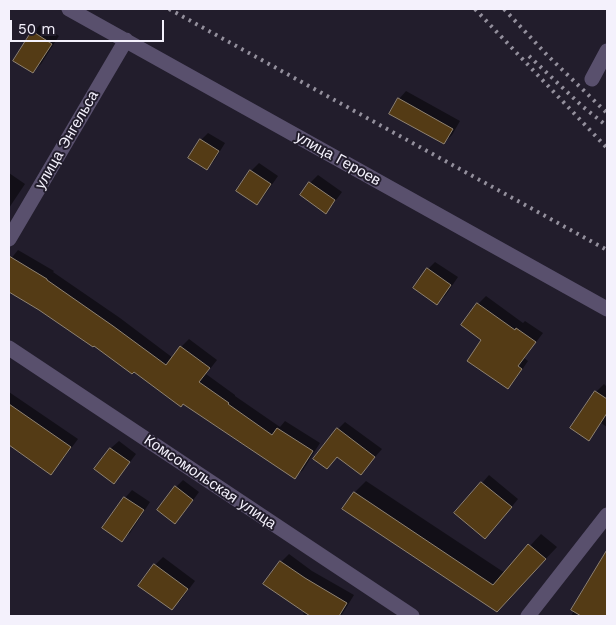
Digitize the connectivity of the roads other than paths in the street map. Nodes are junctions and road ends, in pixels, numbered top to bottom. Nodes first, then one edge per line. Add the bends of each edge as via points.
1 (69, 9) edge
2 (126, 40) junction
3 (607, 51) edge
4 (592, 79) dead end
5 (9, 239) edge
6 (607, 309) edge
7 (9, 348) edge
8 (607, 515) edge
9 (412, 616) edge
10 (528, 616) edge

1 - 2 street, улица Героев
2 - 5 street, улица Энгельса
2 - 6 street, улица Героев
3 - 4 street
7 - 9 street, Комсомольская улица
8 - 10 street

